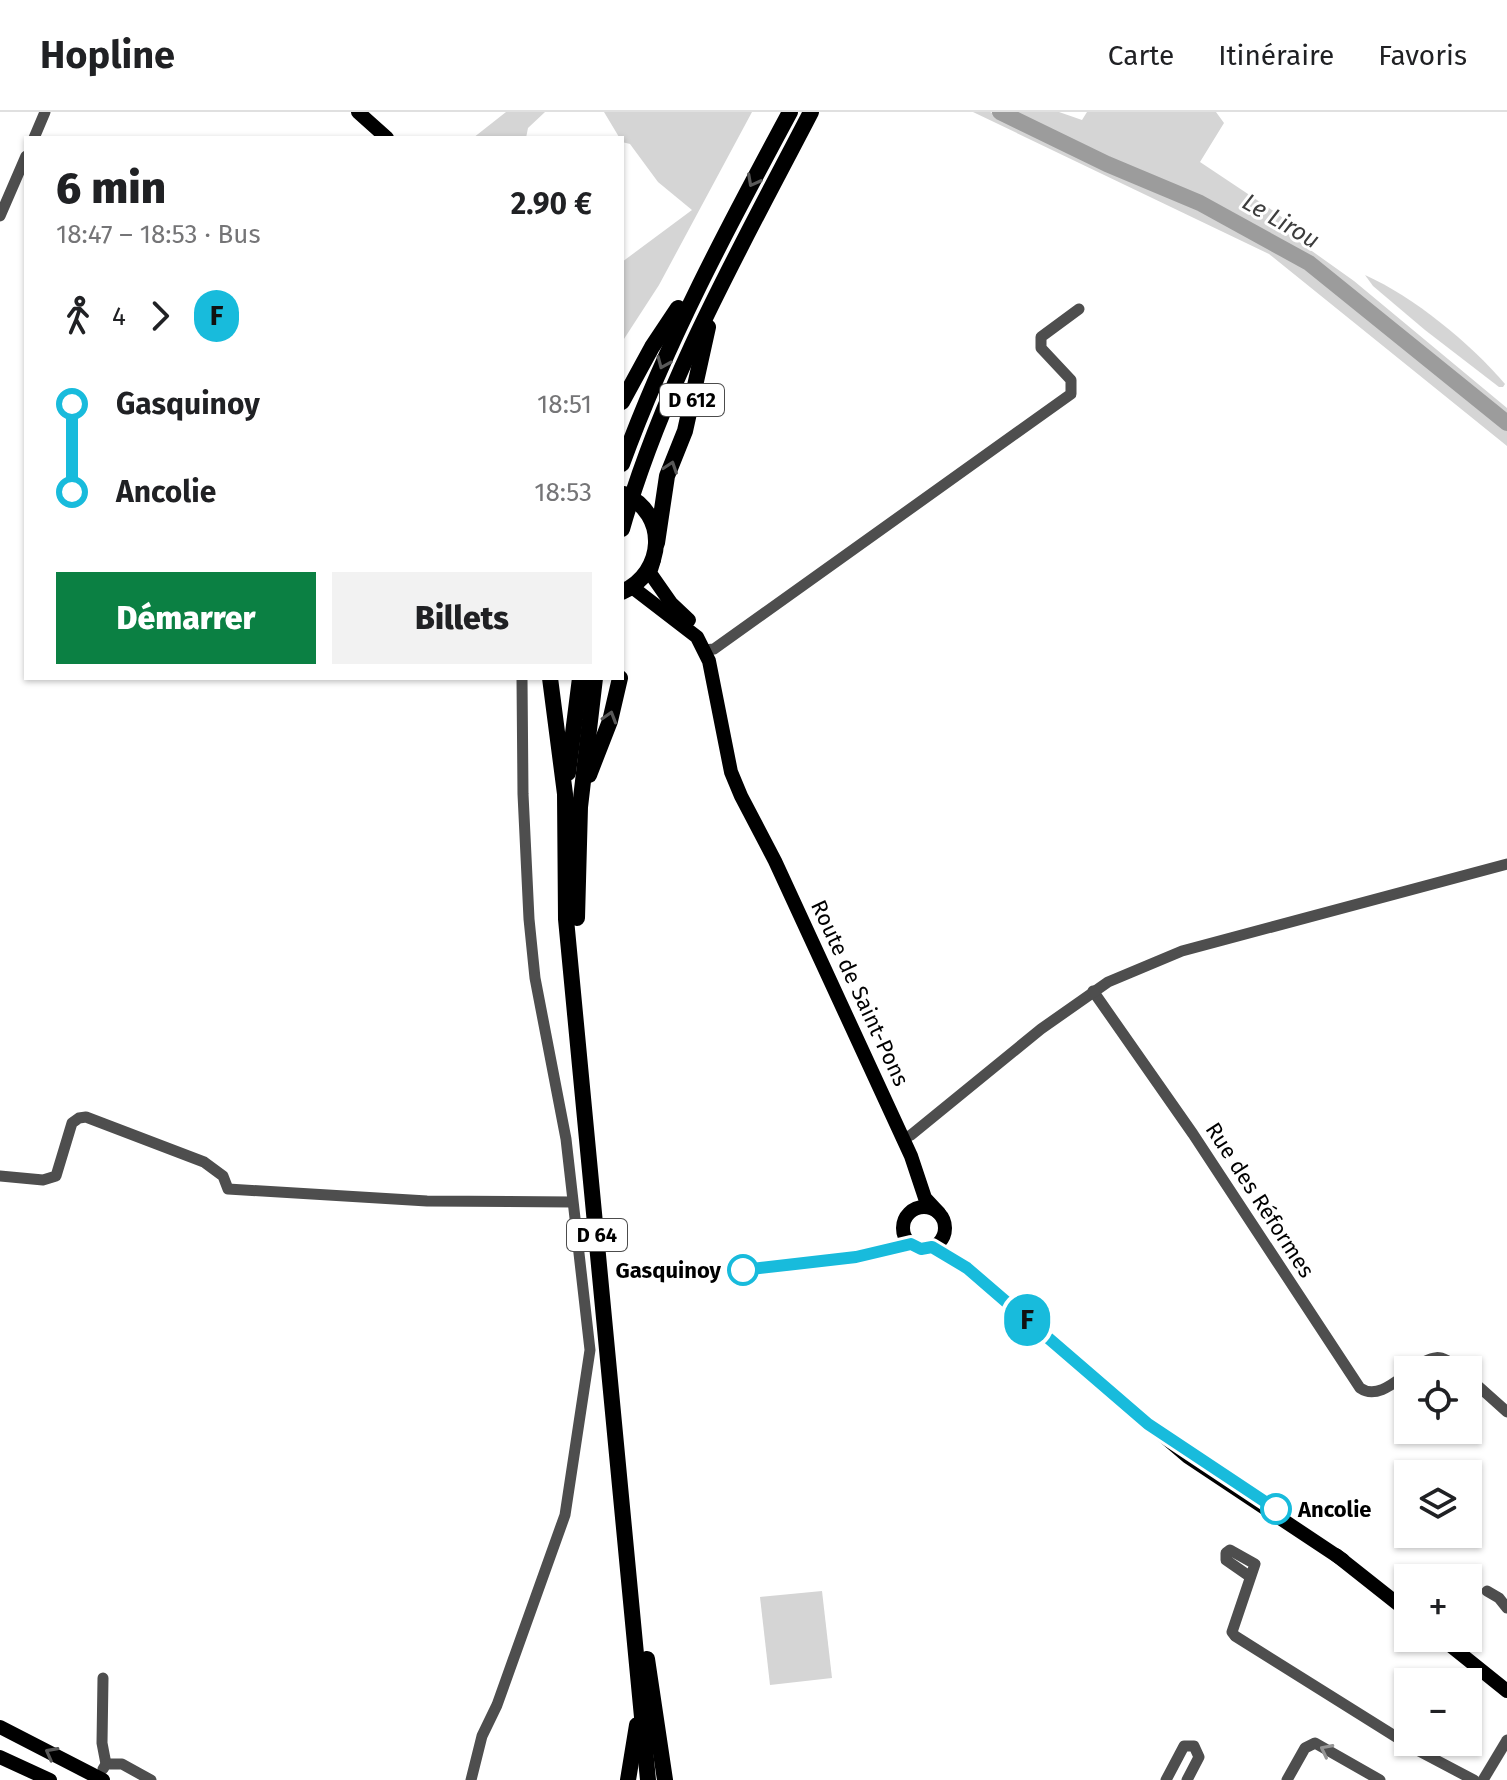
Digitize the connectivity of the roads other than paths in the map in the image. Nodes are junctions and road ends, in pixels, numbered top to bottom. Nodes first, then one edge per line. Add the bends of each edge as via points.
1 (45, 112) edge
2 (358, 112) edge
3 (790, 112) edge
4 (811, 112) edge
5 (35, 136) edge
6 (383, 136) edge
7 (24, 161) edge
8 (0, 216) edge
9 (734, 258) junction
10 (706, 267) junction
11 (1079, 309) dead end
12 (624, 398) edge
13 (624, 459) edge
14 (624, 495) edge
15 (624, 523) edge
16 (656, 550) junction
17 (625, 593) edge
18 (709, 650) junction
19 (522, 680) edge
20 (550, 680) edge
21 (580, 680) edge
22 (595, 680) edge
23 (620, 680) edge
24 (565, 794) junction
25 (580, 807) junction
26 (1507, 864) edge
27 (1093, 991) junction
28 (903, 1141) junction
29 (0, 1176) edge
30 (572, 1202) junction
31 (911, 1211) junction
32 (939, 1213) junction
33 (945, 1233) junction
34 (932, 1247) junction
35 (967, 1268) junction
36 (1394, 1382) edge
37 (1482, 1390) edge
38 (1507, 1412) edge
39 (1249, 1576) dead end
40 (1487, 1591) dead end
41 (1394, 1601) edge
42 (1507, 1608) edge
43 (1458, 1652) edge
44 (646, 1656) junction
45 (638, 1676) junction
46 (103, 1678) dead end
47 (1507, 1691) edge
48 (0, 1727) edge
49 (1507, 1740) edge
50 (0, 1757) edge
51 (106, 1764) junction
52 (1458, 1777) edge
53 (100, 1779) edge
54 (50, 1780) edge
55 (151, 1780) edge
56 (471, 1780) edge
57 (628, 1780) edge
58 (648, 1780) edge
59 (655, 1780) edge
60 (665, 1780) edge
61 (1166, 1780) edge
62 (1187, 1780) edge
63 (1287, 1780) edge
64 (1380, 1780) edge
65 (1474, 1780) edge
66 (1483, 1780) edge

1 - 5 street
2 - 6 main road
3 -> 10 highway, D 612
4 - 9 highway, D 612
7 - 8 street
9 - 15 highway via 685,363
16 -> 9 highway, D 612 via 667,476 685,431 712,313
10 - 12 highway, D 612
10 -> 13 highway
11 - 18 street via 1041,337 1041,348 1071,380 1071,394
14 - 16 highway via 649,515
16 - 17 highway via 650,569
16 - 18 main road, Route de Saint-Pons via 650,573 698,628
17 - 18 main road, Route de Saint-Pons via 697,637
18 - 28 main road, Route de Saint-Pons via 731,772
19 - 30 street via 529,919
20 - 24 highway, D 64
21 - 24 highway
22 - 25 highway
25 -> 23 highway, D 64
24 - 45 highway, D 64 via 566,919
25 - 44 highway, D 64 via 577,918
26 - 27 street via 1182,951
27 - 28 street
27 - 36 street, Rue des Réformes via 1360,1388 1376,1393
28 - 31 main road, Route de Saint-Pons via 914,1195
28 - 32 main road, Route de Saint-Pons via 925,1198
29 - 30 street via 56,1176 72,1123 86,1117 204,1162 223,1176 228,1189 427,1201
30 - 56 street via 590,1350 565,1515 482,1736
31 - 32 main road via 925,1207
31 - 34 main road via 904,1222 905,1236 917,1248
32 - 33 main road
33 - 34 main road
33 - 35 main road
34 - 35 main road
35 - 41 main road via 1148,1424
37 - 38 street
39 - 52 street via 1235,1636
40 - 42 street
43 - 47 main road
44 - 59 highway, D 64
44 - 60 highway
45 - 57 highway via 637,1729
45 - 58 highway, D 64
46 - 51 street
53 -> 48 main road
49 - 66 street
50 - 54 main road
51 - 53 street
51 - 55 street via 122,1764
52 - 65 street
61 - 62 street via 1184,1746 1194,1746 1199,1757
64 -> 63 street via 1315,1743 1305,1748

